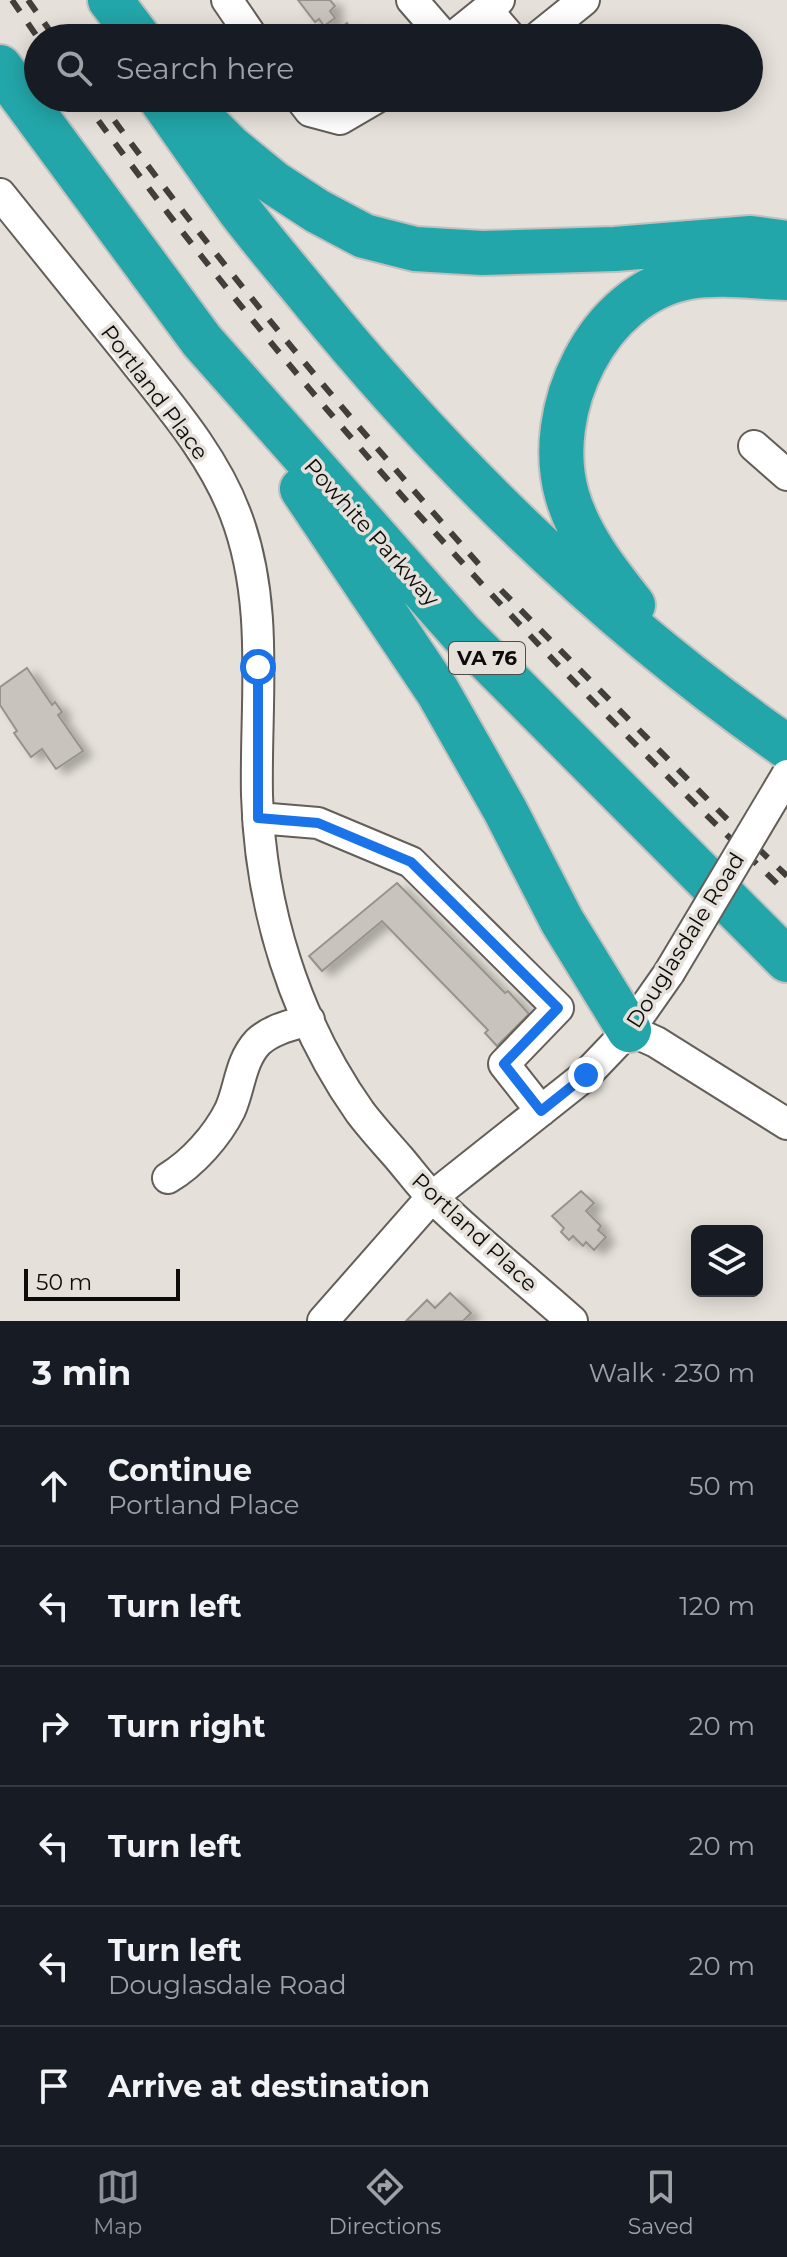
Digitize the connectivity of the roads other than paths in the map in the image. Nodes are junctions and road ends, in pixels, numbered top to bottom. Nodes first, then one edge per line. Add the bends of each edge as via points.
1 (91, 0) edge
2 (110, 0) edge
3 (227, 0) edge
4 (412, 0) edge
5 (584, 0) edge
6 (493, 5) edge
7 (108, 24) edge
8 (128, 24) edge
9 (243, 24) edge
10 (433, 24) edge
11 (469, 24) edge
12 (503, 24) edge
13 (554, 24) edge
14 (0, 67) edge
15 (24, 100) edge
16 (33, 112) edge
17 (170, 112) edge
18 (196, 112) edge
19 (314, 112) edge
20 (352, 112) edge
21 (0, 194) edge
22 (775, 238) edge
23 (787, 278) edge
24 (202, 341) junction
25 (754, 446) dead end
26 (787, 475) edge
27 (703, 685) junction
28 (787, 747) edge
29 (787, 775) edge
30 (258, 818) junction
31 (787, 960) edge
32 (309, 1020) junction
33 (629, 1030) junction
34 (541, 1111) junction
35 (787, 1124) edge
36 (168, 1178) dead end
37 (432, 1197) junction
38 (323, 1321) edge
39 (572, 1321) edge

1 - 7 highway
2 - 8 highway
3 - 9 street
4 - 10 street
5 - 13 street
6 - 11 street
6 - 12 street
14 - 15 highway, Powhite Parkway / VA 76
16 - 24 highway, Powhite Parkway / VA 76
17 - 27 highway via 242,213 446,454 539,547
18 - 22 highway via 274,183 317,211 364,236 415,249 615,249
19 - 20 street via 340,119
21 - 30 street, Portland Place via 180,418 235,511 257,609
23 - 27 highway via 687,277 654,289 605,329 586,356 565,422 562,462 567,495 583,533 638,612
24 - 31 highway, Powhite Parkway / VA 76 via 461,633
24 - 33 highway via 438,692 562,921
25 - 26 street
27 - 28 highway
29 - 33 street, Douglasdale Road, bridge
30 - 32 street, Portland Place via 273,924
30 - 34 street via 318,823 411,862 558,1008 504,1064
32 - 36 street via 256,1044 220,1128
32 - 37 street, Portland Place via 362,1115
33 - 34 street, Douglasdale Road
33 - 35 street
34 - 37 street, Douglasdale Road
37 - 38 street, Douglasdale Road
37 - 39 street, Portland Place

